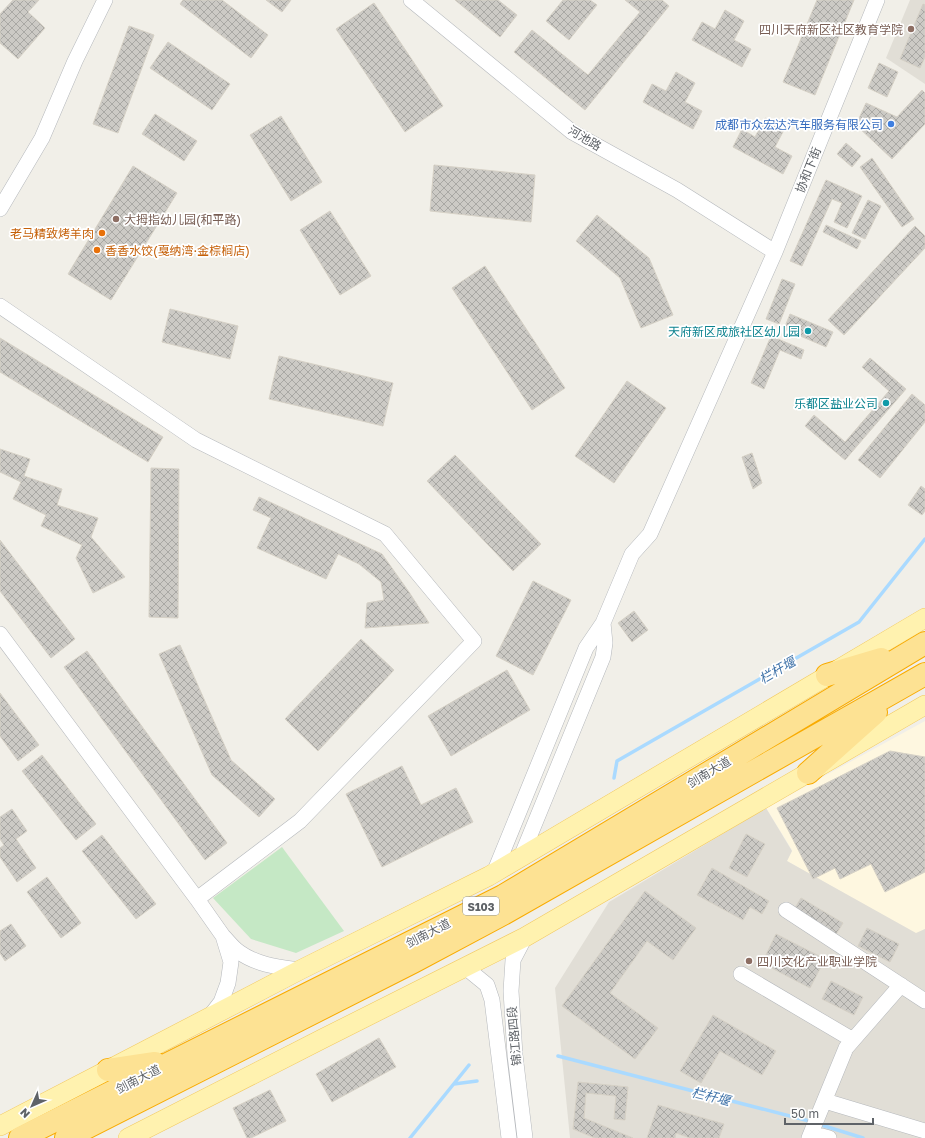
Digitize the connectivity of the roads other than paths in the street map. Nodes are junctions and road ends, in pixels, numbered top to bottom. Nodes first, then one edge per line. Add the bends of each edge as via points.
1 (105, 0) edge
2 (411, 0) edge
3 (877, 0) edge
4 (0, 209) edge
5 (775, 252) junction
6 (0, 306) edge
7 (925, 618) edge
8 (603, 623) junction
9 (0, 634) edge
10 (918, 646) edge
11 (827, 675) junction
12 (916, 679) edge
13 (925, 705) edge
14 (808, 773) junction
15 (521, 857) junction
16 (494, 873) junction
17 (197, 899) junction
18 (786, 910) dead end
19 (223, 936) junction
20 (525, 937) junction
21 (465, 967) junction
22 (300, 970) junction
23 (741, 974) dead end
24 (901, 985) junction
25 (925, 1001) edge
26 (211, 1016) junction
27 (853, 1040) junction
28 (176, 1060) junction
29 (108, 1070) junction
30 (824, 1100) junction
31 (0, 1126) edge
32 (925, 1132) edge
33 (811, 1134) edge
34 (20, 1138) edge
35 (67, 1138) edge
36 (128, 1138) edge
37 (509, 1138) edge
38 (525, 1138) edge
39 (829, 1138) edge

1 - 4 street via 42,138
2 - 5 street, 河池路 via 572,132 677,190
3 - 5 street, 协和下街
5 - 8 street, 协和下街 via 650,534 632,554
6 - 17 street via 196,440 385,534 474,641 300,821
7 - 11 main road
8 - 15 street via 603,657
8 - 16 street, 协和下街 via 586,648
9 - 17 street
10 - 11 highway
10 - 28 highway, 剑南大道 / S103 via 503,896
11 - 15 main road
12 - 14 highway
12 - 35 highway, 剑南大道 / S103 via 503,914
13 - 14 main road
14 - 20 main road
15 - 16 main road
16 - 22 main road
17 - 19 street
18 - 24 street
19 - 22 street via 238,952 255,961
19 - 26 street via 231,962 228,983 221,1002
20 - 21 main road
20 - 38 street, 锦江路四段 via 513,960 511,992 515,1055
21 - 36 main road
21 - 37 street, 锦江路四段 via 487,985 492,1000
22 - 26 main road
23 - 27 street
24 - 25 street
24 - 27 street
26 - 29 main road
27 - 30 street via 846,1048
28 - 29 highway
28 - 34 highway, 剑南大道 / S103
29 - 31 main road
30 - 32 street
30 - 33 street
33 - 39 street

